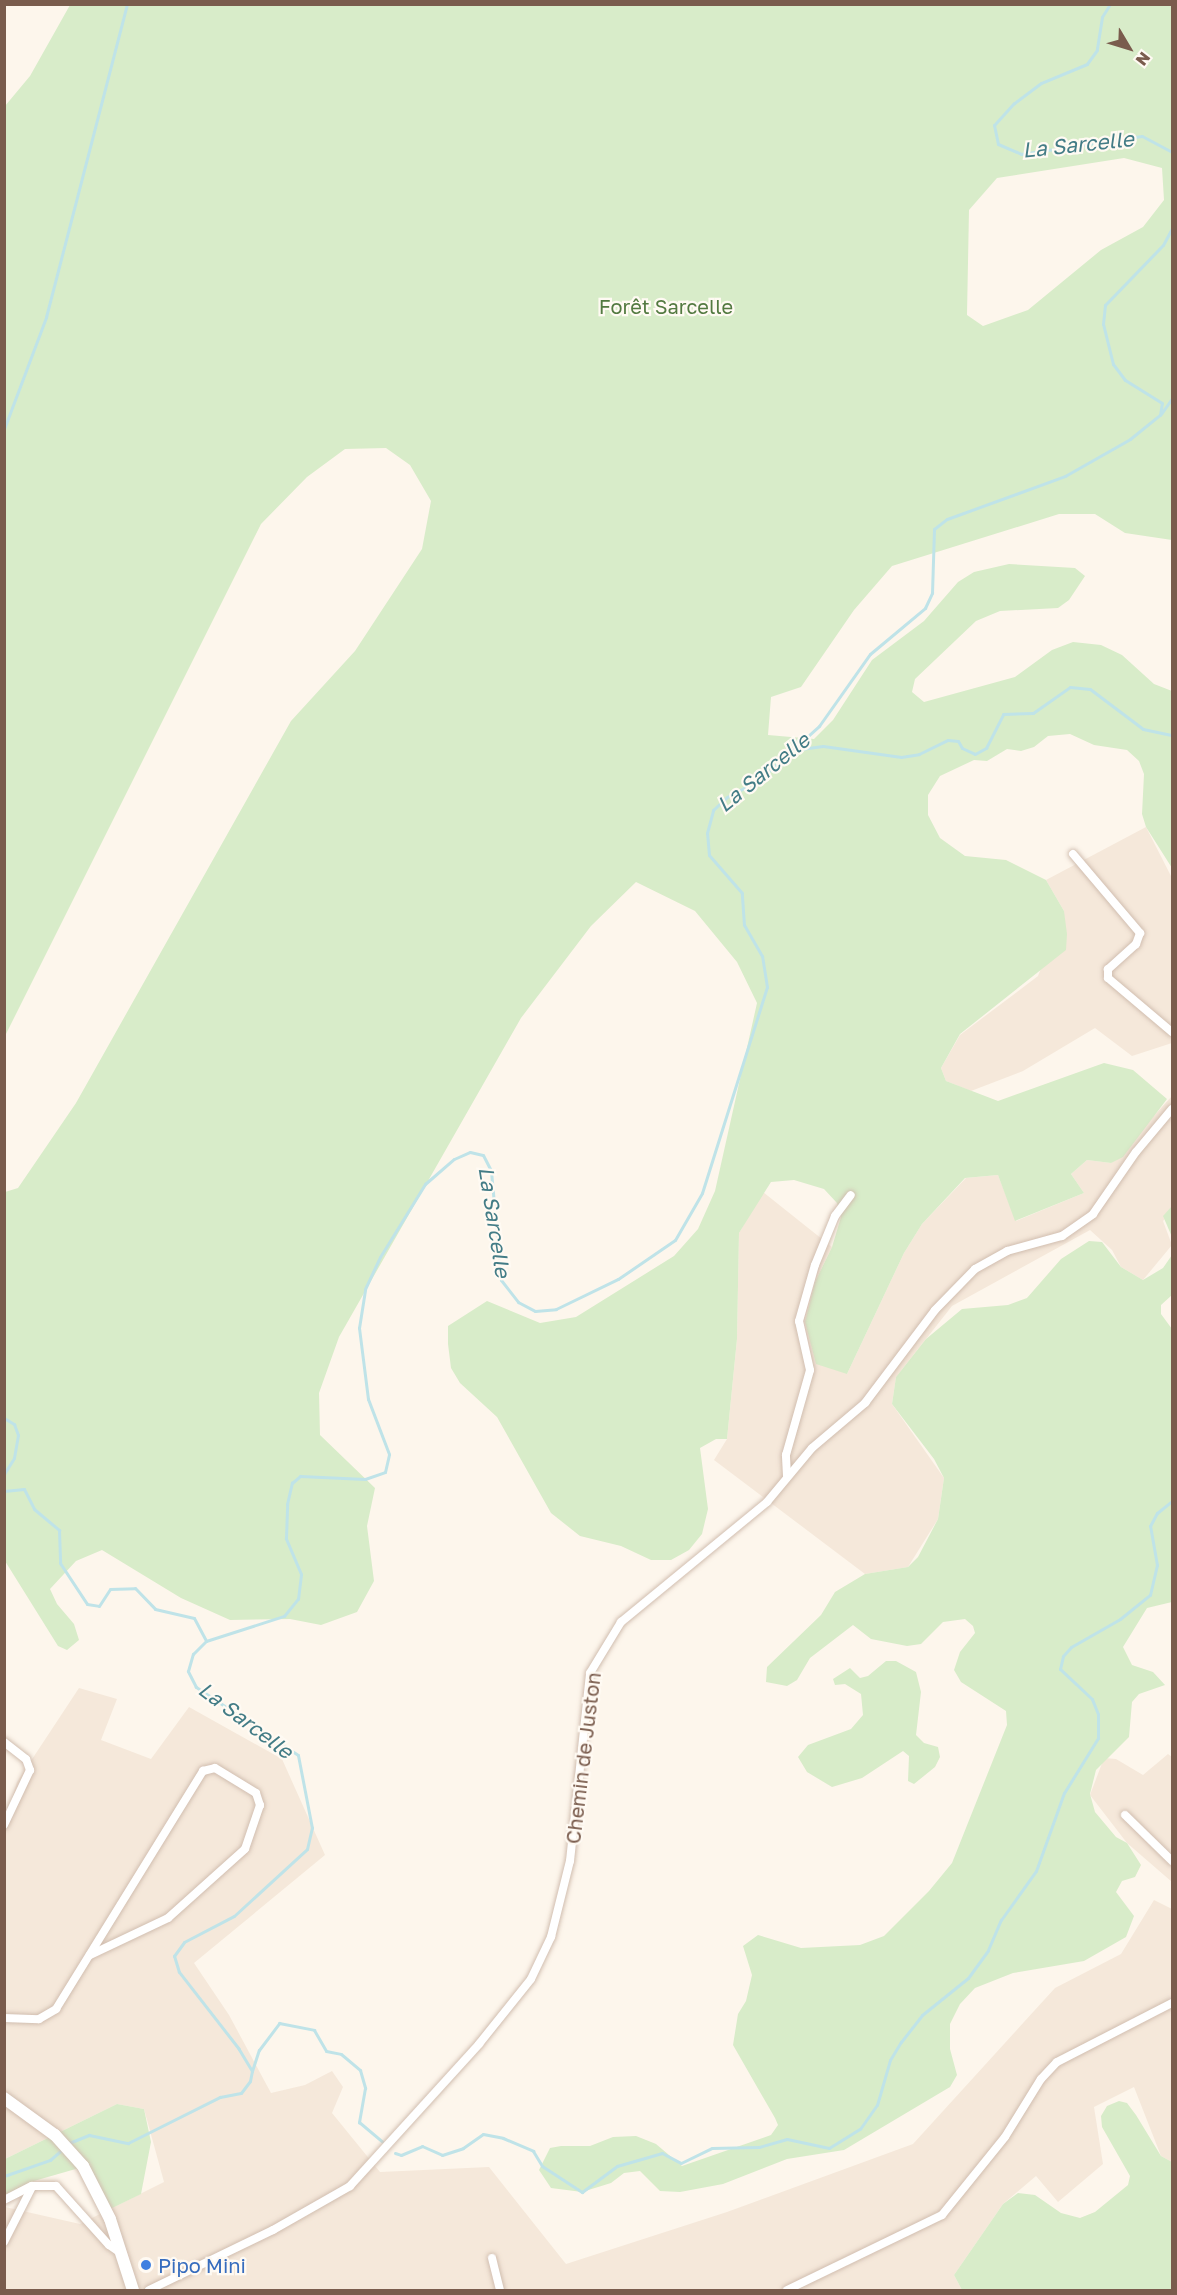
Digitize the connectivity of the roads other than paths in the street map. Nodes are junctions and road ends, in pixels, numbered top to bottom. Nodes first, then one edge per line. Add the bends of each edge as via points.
1 (1073, 854) dead end
2 (1173, 1032) edge
3 (1173, 1109) edge
4 (851, 1195) dead end
5 (788, 1476) junction
6 (4, 1742) edge
7 (1125, 1815) dead end
8 (4, 1825) edge
9 (1173, 1861) edge
10 (90, 1955) junction
11 (1173, 2003) edge
12 (4, 2018) edge
13 (4, 2098) edge
14 (32, 2186) junction
15 (4, 2200) edge
16 (4, 2242) edge
17 (121, 2253) junction
18 (492, 2258) dead end
19 (133, 2290) edge
20 (149, 2290) edge
21 (500, 2290) edge
22 (787, 2290) edge

1 - 2 street via 1140,933 1136,944 1108,969 1108,978
3 - 5 street, Chemin de Juston via 1136,1152 1093,1214 1062,1236 1007,1251 975,1269 935,1310 865,1403 812,1448
4 - 5 street via 835,1216 815,1265 799,1321 810,1370 786,1455
5 - 20 street, Chemin de Juston via 742,1525 621,1622 590,1672 570,1861 551,1937 531,1979 414,2118 350,2186 273,2230
6 - 8 street via 21,1754 30,1770
7 - 9 street
10 - 10 street via 168,1918 244,1849 260,1805 256,1792 215,1768 200,1774
10 - 12 street via 49,2015
11 - 22 street via 1057,2062 1041,2079 1005,2137 942,2216
13 - 17 main road via 55,2135 83,2166 99,2194
14 - 15 street
14 - 16 street
14 - 17 street via 52,2185 60,2189 109,2245
17 - 19 main road
18 - 21 street

